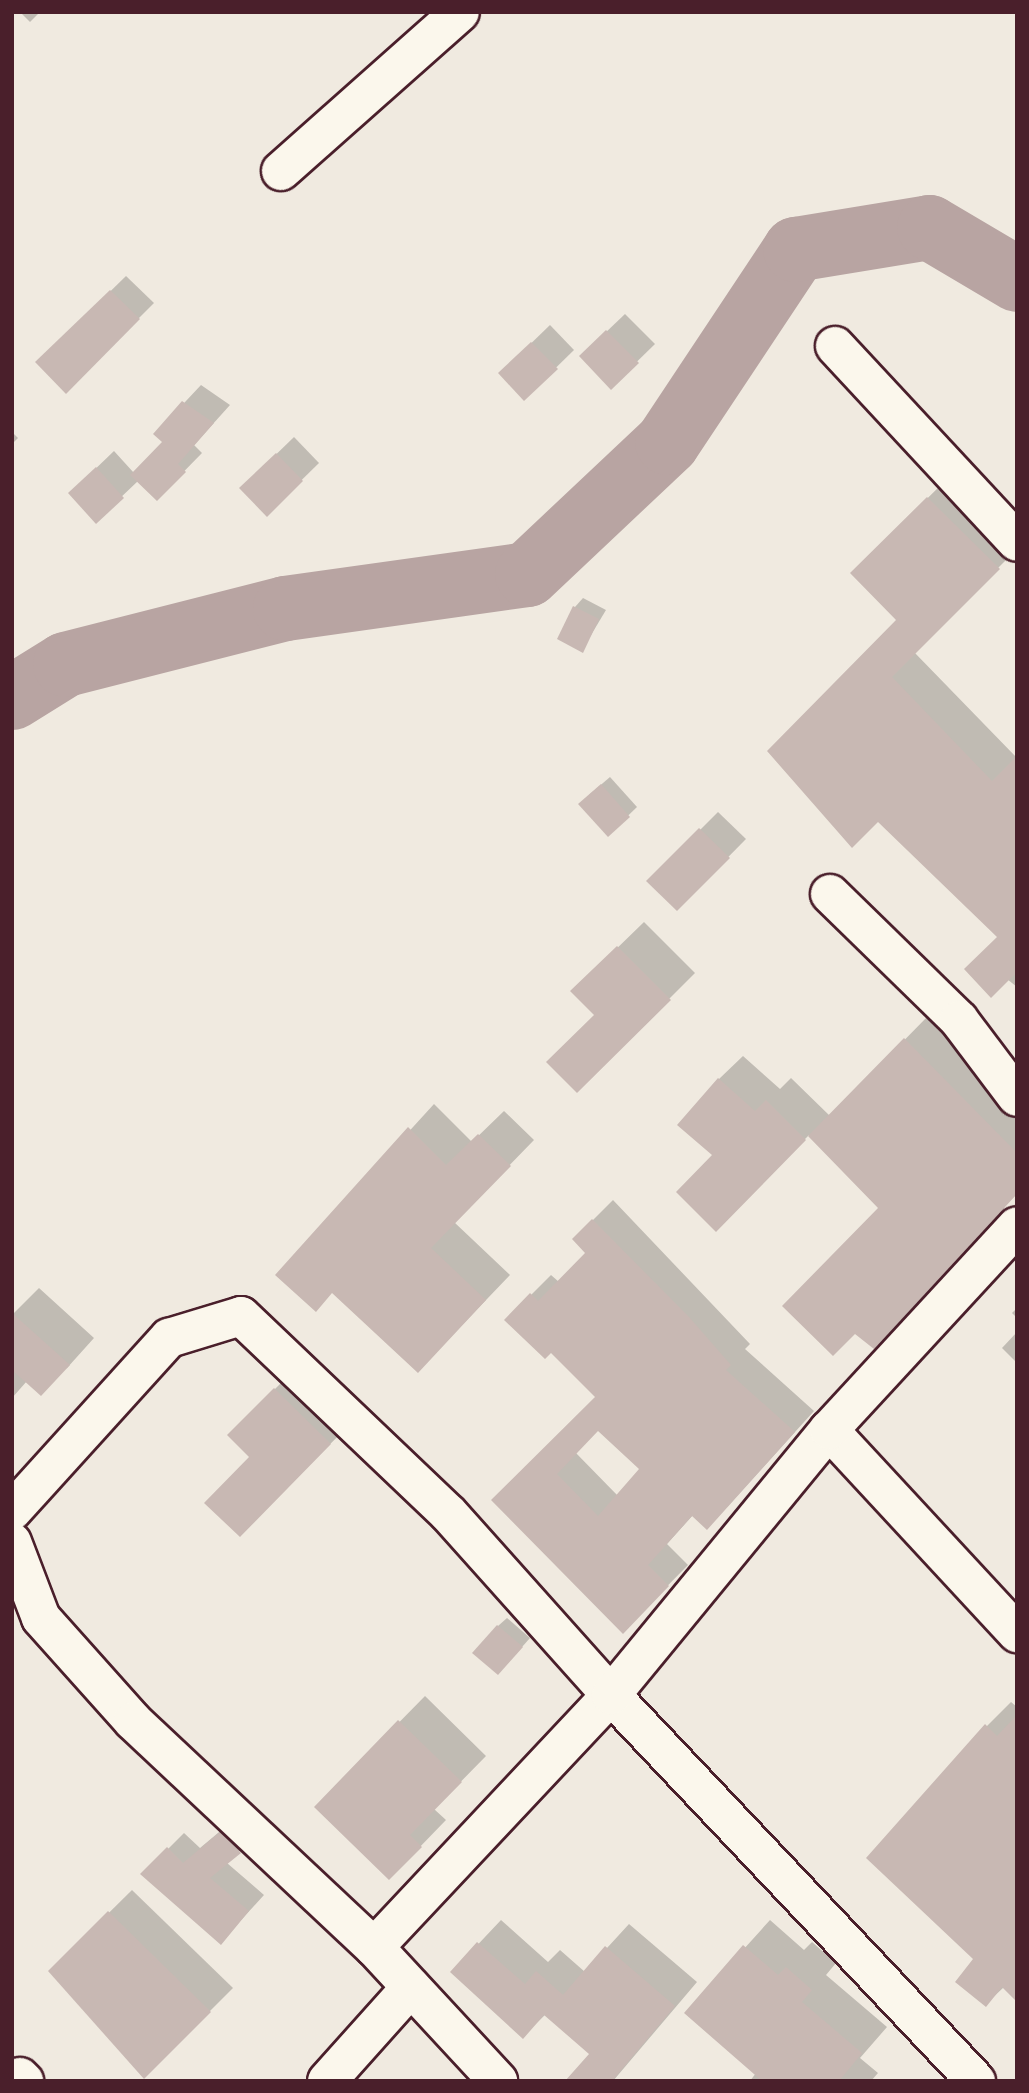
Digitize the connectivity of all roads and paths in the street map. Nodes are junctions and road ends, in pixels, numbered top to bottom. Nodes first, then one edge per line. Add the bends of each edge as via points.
1 (460, 12) edge
2 (281, 172) dead end
3 (835, 346) dead end
4 (1017, 542) edge
5 (830, 894) dead end
6 (1017, 1097) edge
7 (1017, 1226) edge
8 (829, 1430) junction
9 (12, 1511) edge
10 (12, 1542) edge
11 (1017, 1633) edge
12 (611, 1695) junction
13 (374, 1947) junction
14 (411, 1987) junction
15 (327, 2081) edge
16 (498, 2081) edge
17 (976, 2081) edge

1 - 2 street
3 - 4 street
5 - 6 street via 959,1020
7 - 8 street
8 - 11 street
8 - 12 street
9 - 12 street via 169,1338 241,1316 448,1513
10 - 13 street via 41,1618 124,1711
12 - 13 street
12 - 17 street
13 - 14 street
14 - 15 street
14 - 16 street

